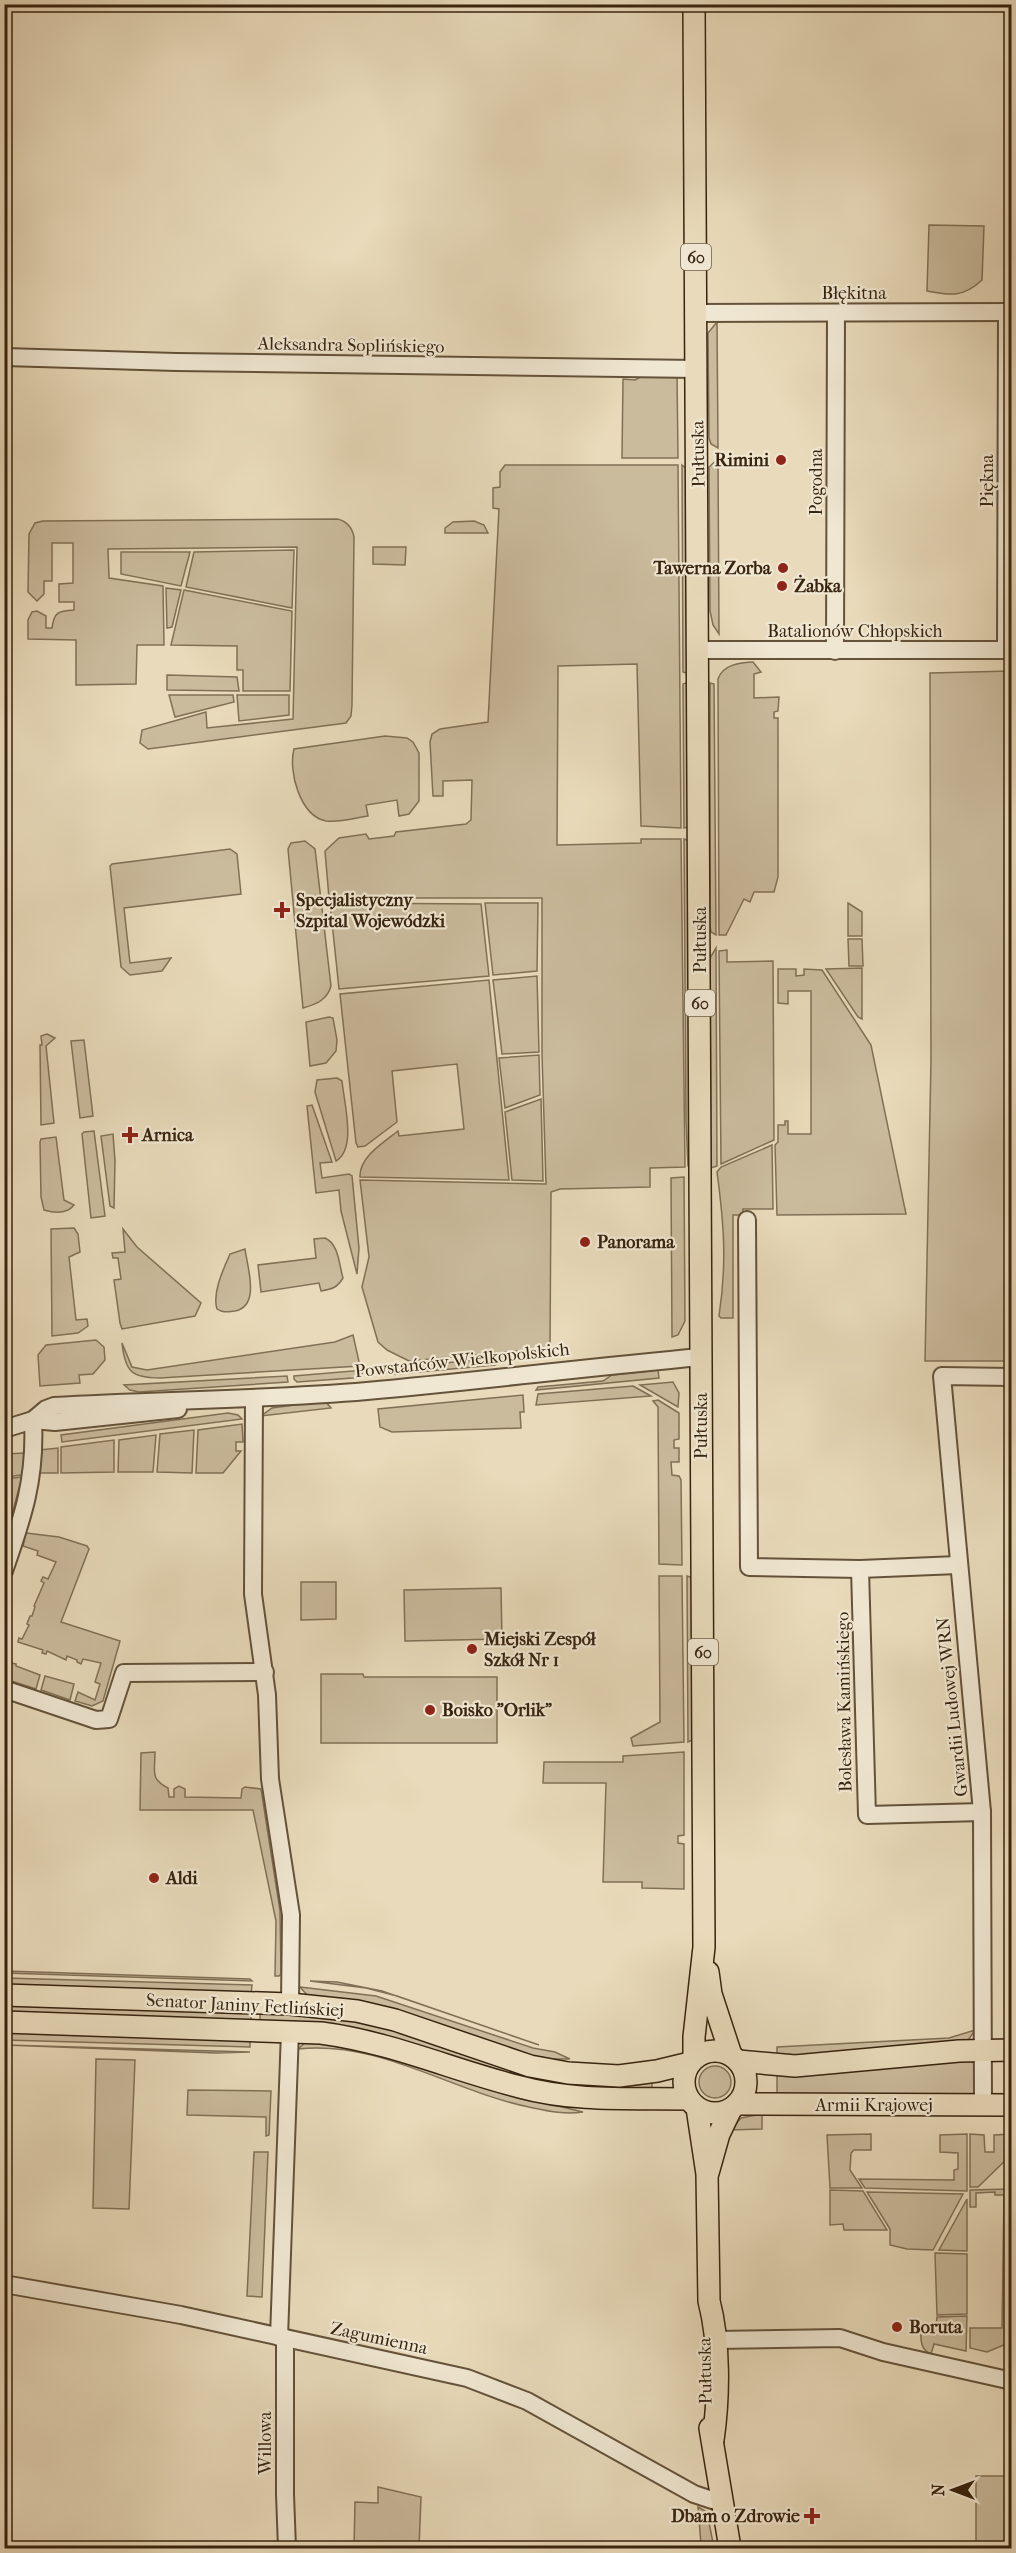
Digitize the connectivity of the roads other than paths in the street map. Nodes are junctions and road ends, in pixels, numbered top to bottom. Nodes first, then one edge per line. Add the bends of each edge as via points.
1 (694, 4) edge
2 (1009, 312) edge
3 (696, 313) junction
4 (836, 313) junction
5 (4, 357) edge
6 (697, 369) junction
7 (699, 650) junction
8 (1009, 650) edge
9 (836, 651) junction
10 (747, 1220) dead end
11 (701, 1357) junction
12 (1011, 1377) edge
13 (254, 1398) junction
14 (33, 1420) junction
15 (4, 1429) edge
16 (958, 1565) junction
17 (860, 1569) junction
18 (4, 1571) edge
19 (265, 1672) junction
20 (4, 1689) edge
21 (982, 1812) junction
22 (704, 1947) junction
23 (4, 1995) edge
24 (290, 2004) junction
25 (4, 2022) edge
26 (290, 2031) junction
27 (983, 2050) junction
28 (1011, 2050) edge
29 (735, 2058) junction
30 (692, 2060) junction
31 (693, 2104) junction
32 (983, 2105) junction
33 (1011, 2105) edge
34 (734, 2107) junction
35 (707, 2174) junction
36 (4, 2284) edge
37 (709, 2301) junction
38 (282, 2338) junction
39 (715, 2340) junction
40 (1011, 2381) edge
41 (713, 2440) junction
42 (721, 2499) junction
43 (287, 2548) edge
44 (730, 2548) edge

1 - 3 main road, Pułtuska / 60
2 - 4 street, Błękitna
2 - 8 street, Piękna
3 - 4 street, Błękitna
3 - 6 main road, Pułtuska / 60
4 - 9 street, Pogodna
5 - 6 street, Aleksandra Soplińskiego
6 - 7 main road, Pułtuska / 60
7 - 9 street, Batalionów Chłopskich
7 - 11 main road, Pułtuska / 60
8 - 9 street, Batalionów Chłopskich
10 - 17 street via 749,1567
11 - 13 street, Powstańców Wielkopolskich
11 - 22 main road, Pułtuska / 60
12 - 16 street, Gwardii Ludowej WRN via 942,1376
13 - 14 street, Powstańców Wielkopolskich via 155,1413 55,1422
13 - 19 street via 251,1572
14 - 15 street, Powstańców Wielkopolskich
14 - 18 street via 34,1449 27,1505
16 - 17 street
16 - 21 street, Gwardii Ludowej WRN
17 - 21 street, Bolesława Kamińskiego via 867,1815
19 - 20 street via 124,1673 109,1719 96,1720
19 - 24 street via 270,1779 291,1915
21 - 27 street, Gwardii Ludowej WRN
22 - 29 main road, Pułtuska / 60 via 711,1994
22 - 30 main road, Pułtuska / 60
23 - 24 main road, Senator Janiny Fetlińskiej
24 - 30 main road, Senator Janiny Fetlińskiej via 378,2015 530,2066 568,2073 619,2076 657,2071
25 - 26 main road, Senator Janiny Fetlińskiej
26 - 31 main road, Senator Janiny Fetlińskiej via 355,2037 521,2088 567,2097
26 - 38 street, Willowa
27 - 28 main road
27 - 29 main road via 805,2065 772,2065
27 - 32 street, Gwardii Ludowej WRN
29 - 30 main road via 716,2050
29 - 34 main road via 746,2075 746,2083
30 - 31 main road via 683,2085
31 - 34 main road via 710,2113
31 - 35 main road, Pułtuska
32 - 33 main road, Armii Krajowej
32 - 34 main road, Armii Krajowej
34 - 35 main road, Pułtuska via 719,2134
35 - 37 main road, Pułtuska
36 - 38 street, Zagumienna via 181,2315
37 - 39 main road, Pułtuska
37 - 41 main road, Pułtuska via 704,2320 703,2390
38 - 42 street, Zagumienna via 447,2373 494,2387 527,2401 694,2494
38 - 43 street, Willowa
39 - 40 street via 840,2338 883,2352
39 - 41 main road, Pułtuska via 717,2410
41 - 42 main road, Pułtuska
42 - 44 main road, Pułtuska

